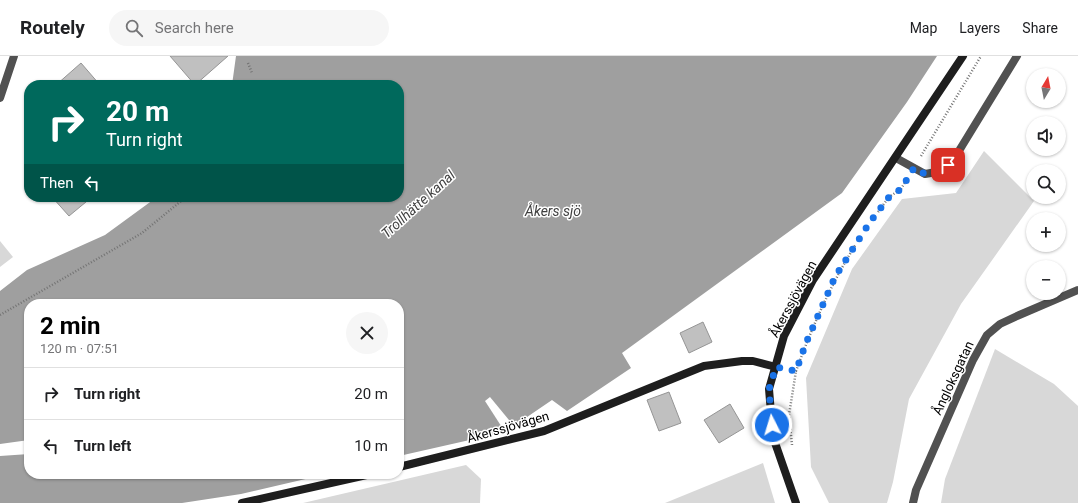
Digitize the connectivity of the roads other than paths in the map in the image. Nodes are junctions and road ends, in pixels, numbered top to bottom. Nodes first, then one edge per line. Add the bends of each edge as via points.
1 (14, 56) edge
2 (963, 56) edge
3 (1016, 56) edge
4 (0, 98) edge
5 (896, 158) junction
6 (1078, 290) edge
7 (776, 367) junction
8 (404, 467) edge
9 (349, 479) edge
10 (242, 503) edge
11 (796, 503) edge
12 (913, 503) edge

1 - 4 street
2 - 5 street, Åkerssjövägen
3 - 5 street via 954,159 942,171 925,174
5 - 7 street, Åkerssjövägen via 813,280 784,336
6 - 12 street, Ångloksgatan via 1000,324 988,335 973,360 916,490
7 - 8 street, Åkerssjövägen via 754,361 704,366 544,431
7 - 11 street via 769,389 773,437
9 - 10 street

